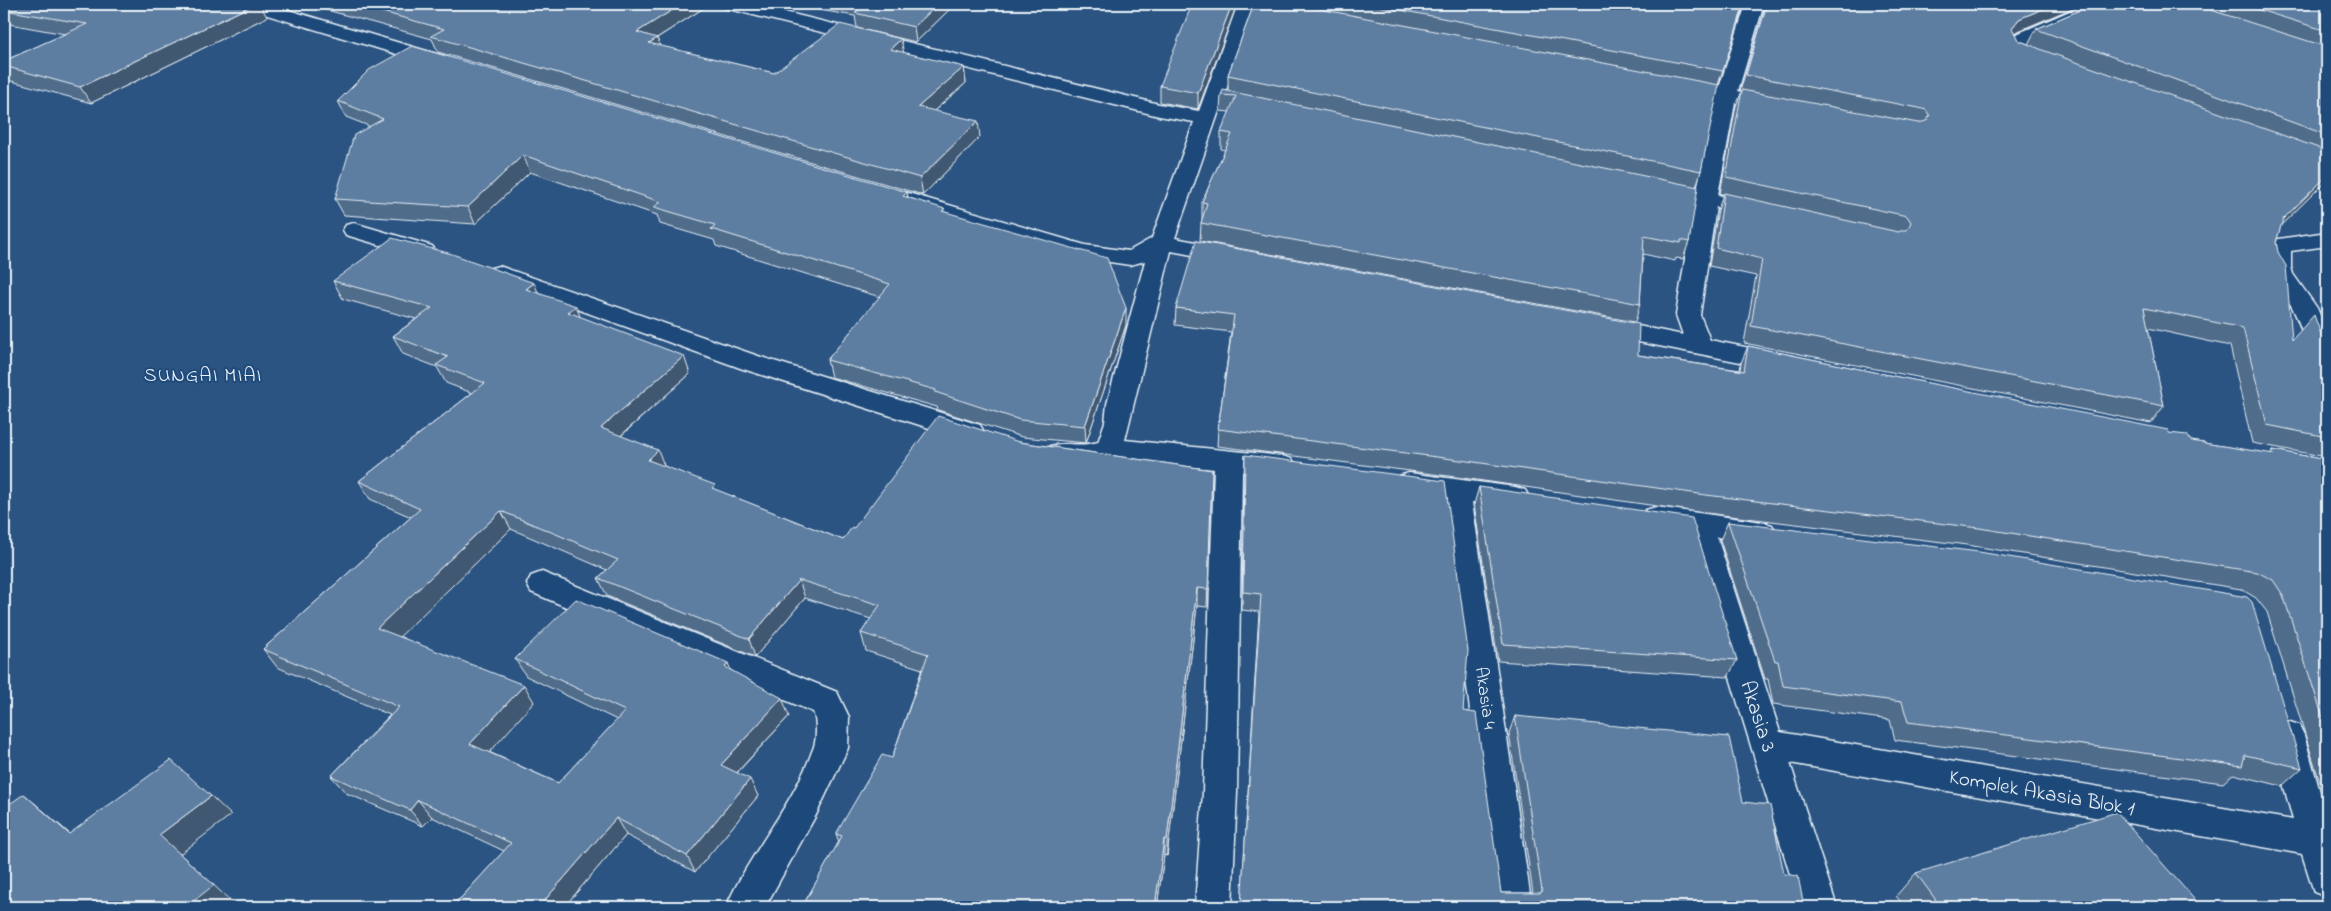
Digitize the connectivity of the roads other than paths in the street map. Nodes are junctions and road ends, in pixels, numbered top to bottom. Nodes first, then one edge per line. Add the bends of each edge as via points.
1 (250, 4) edge
2 (731, 4) edge
3 (1226, 4) edge
4 (2100, 4) edge
5 (1251, 5) edge
6 (1748, 9) edge
7 (458, 66) edge
8 (2062, 68) edge
9 (1669, 84) edge
10 (1727, 95) junction
11 (1214, 97) junction
12 (1272, 109) edge
13 (1795, 109) edge
14 (1204, 118) junction
15 (1639, 185) edge
16 (893, 195) edge
17 (1706, 199) junction
18 (1774, 214) edge
19 (354, 230) dead end
20 (2327, 239) edge
21 (1162, 242) junction
22 (446, 257) edge
23 (1248, 258) edge
24 (474, 265) edge
25 (1584, 323) edge
26 (1699, 344) junction
27 (1804, 366) edge
28 (2327, 367) edge
29 (993, 439) edge
30 (1109, 448) junction
31 (1039, 450) edge
32 (1228, 460) junction
33 (1307, 470) edge
34 (1387, 480) edge
35 (1456, 489) junction
36 (1543, 502) edge
37 (1630, 514) edge
38 (1698, 524) junction
39 (1784, 536) edge
40 (542, 584) dead end
41 (2278, 706) edge
42 (1768, 745) junction
43 (2318, 826) edge
44 (2327, 880) edge
45 (745, 907) edge
46 (1214, 907) edge
47 (1514, 907) edge
48 (1818, 907) edge

1 - 7 street
2 - 14 street via 1159,110
3 - 5 street
4 - 8 street via 2019,40 2015,45 2018,50
5 - 11 street
6 - 10 street
9 - 10 street
10 - 13 street
10 - 17 street
11 - 12 street
11 - 14 street
14 - 21 street
15 - 17 street
16 - 21 street via 1082,251 1115,257 1130,258 1143,254
17 - 18 street
17 - 26 street via 1688,315
19 - 22 street
20 - 28 street via 2280,245 2277,258 2284,283 2304,306
21 - 23 street
21 - 30 street
24 - 29 street via 752,363
25 - 26 street
26 - 27 street
30 - 31 street via 1083,456
30 - 32 street
32 - 33 street
32 - 46 street
34 - 35 street
35 - 36 street
35 - 47 street, Akasia 4
37 - 38 street
38 - 39 street
38 - 42 street, Akasia 3
40 - 45 street via 825,702 832,717 831,748 804,804
41 - 43 street
42 - 43 street, Komplek Akasia Blok 1
42 - 48 street, Akasia 3
43 - 44 street

